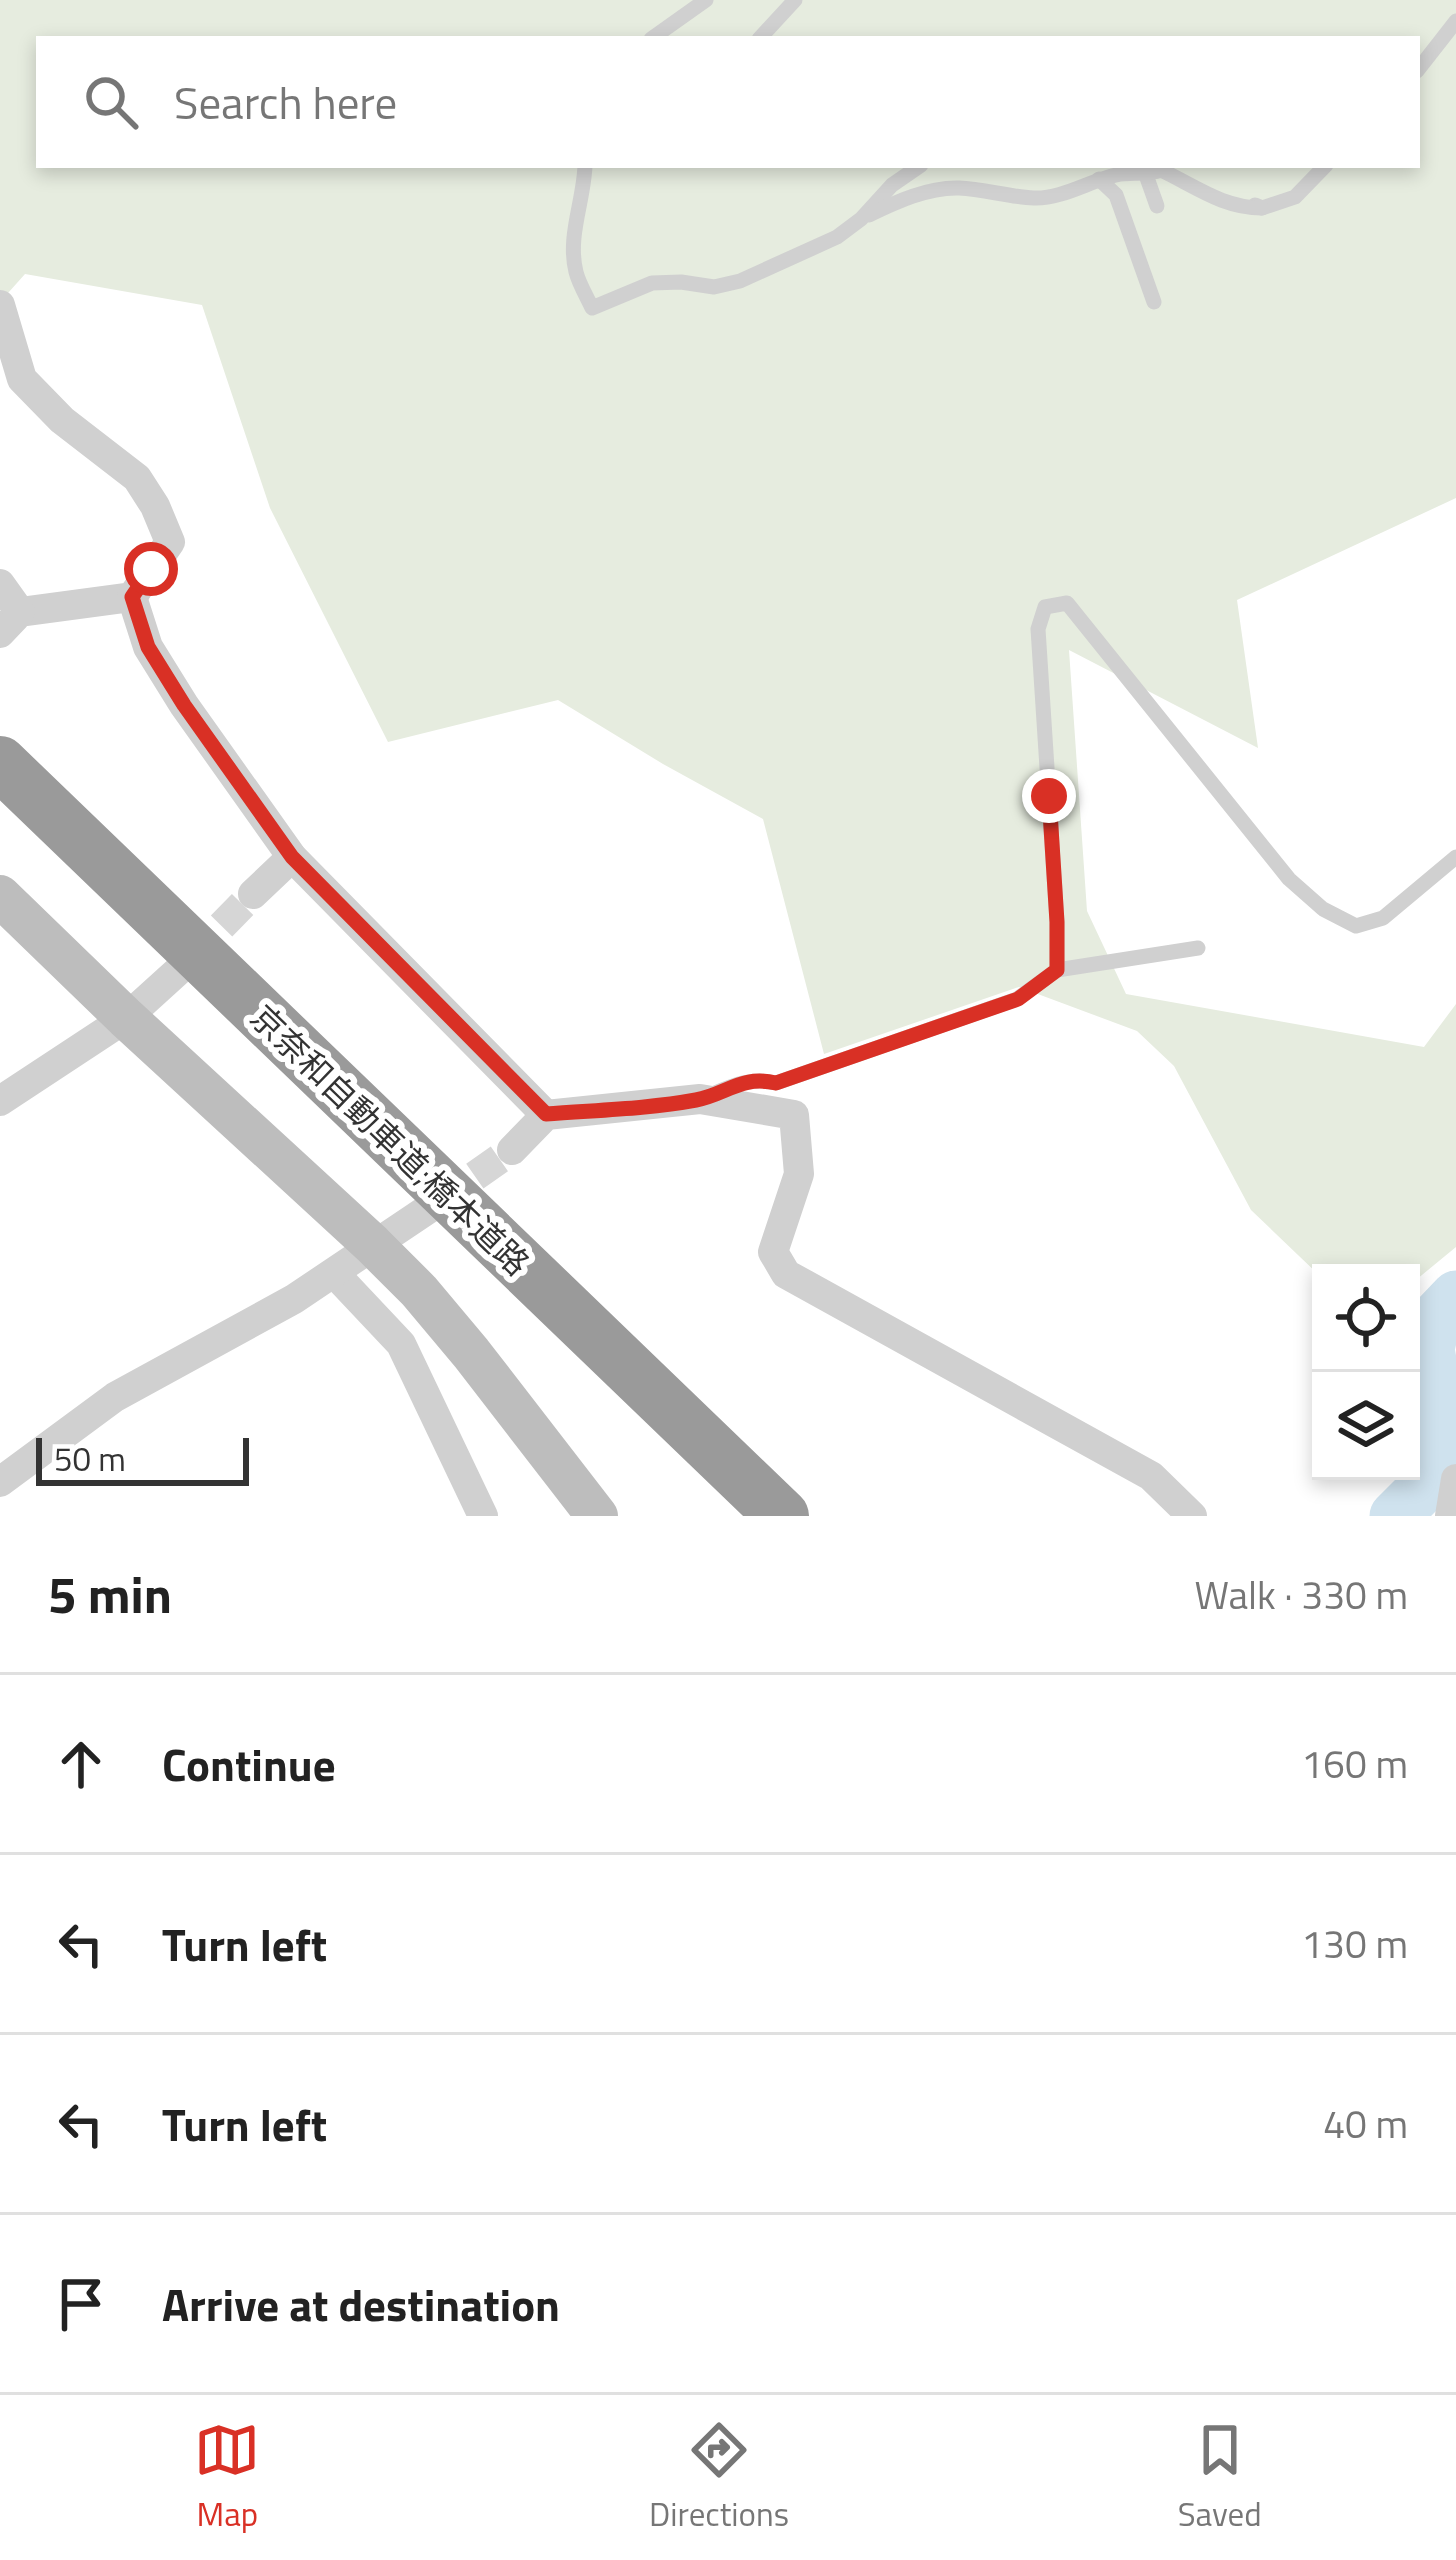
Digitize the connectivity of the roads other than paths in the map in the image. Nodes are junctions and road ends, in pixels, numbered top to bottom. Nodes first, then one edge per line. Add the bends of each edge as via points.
1 (706, 0) edge
2 (795, 0) edge
3 (1456, 21) edge
4 (655, 36) edge
5 (762, 36) edge
6 (1420, 67) edge
7 (585, 168) edge
8 (917, 168) edge
9 (1176, 168) edge
10 (1323, 168) edge
11 (1146, 176) junction
12 (1099, 179) junction
13 (1157, 206) dead end
14 (1262, 208) junction
15 (861, 219) junction
16 (1154, 302) dead end
17 (0, 305) edge
18 (0, 584) edge
19 (132, 597) junction
20 (10, 622) edge
21 (0, 763) edge
22 (292, 857) junction
23 (1456, 857) edge
24 (253, 894) tunnel mouth
25 (0, 896) edge
26 (1198, 948) dead end
27 (178, 970) tunnel mouth
28 (1057, 970) junction
29 (127, 1018) junction
30 (700, 1100) junction
31 (0, 1101) edge
32 (546, 1114) junction
33 (512, 1150) tunnel mouth
34 (431, 1207) tunnel mouth
35 (372, 1244) junction
36 (335, 1274) junction
37 (1456, 1479) edge
38 (0, 1482) edge
39 (483, 1516) edge
40 (597, 1516) edge
41 (782, 1516) edge
42 (1192, 1516) edge
43 (1450, 1516) edge

1 - 4 lane
2 - 5 lane
3 - 6 lane
7 - 15 lane via 572,238 592,308 652,283 740,281
8 - 15 lane
9 - 14 lane
10 - 14 lane via 1295,197
11 - 12 lane
11 - 13 lane
11 - 14 lane via 1161,170 1239,208
12 - 15 lane via 1038,198 931,191
12 - 16 lane via 1116,195
17 - 19 street via 22,379 137,478 155,506 170,542
18 - 20 street
19 - 20 street
19 - 22 street via 148,647
21 - 41 highway, 京奈和自動車道;橋本道路
22 - 24 street
22 - 32 street
23 - 28 lane via 1383,918 1356,926 1323,908 1289,879 1067,603 1045,608 1038,629
25 - 29 street
26 - 28 lane
27 - 29 street
28 - 30 lane via 1018,999 776,1083 745,1081
29 - 31 street
29 - 35 street
30 - 32 street
30 - 42 street via 794,1115 799,1174 773,1252 786,1274 1151,1476
32 - 33 street
34 - 35 street
35 - 36 street
35 - 40 street via 471,1353
36 - 38 street via 116,1396
36 - 39 street via 400,1344
37 - 43 street

